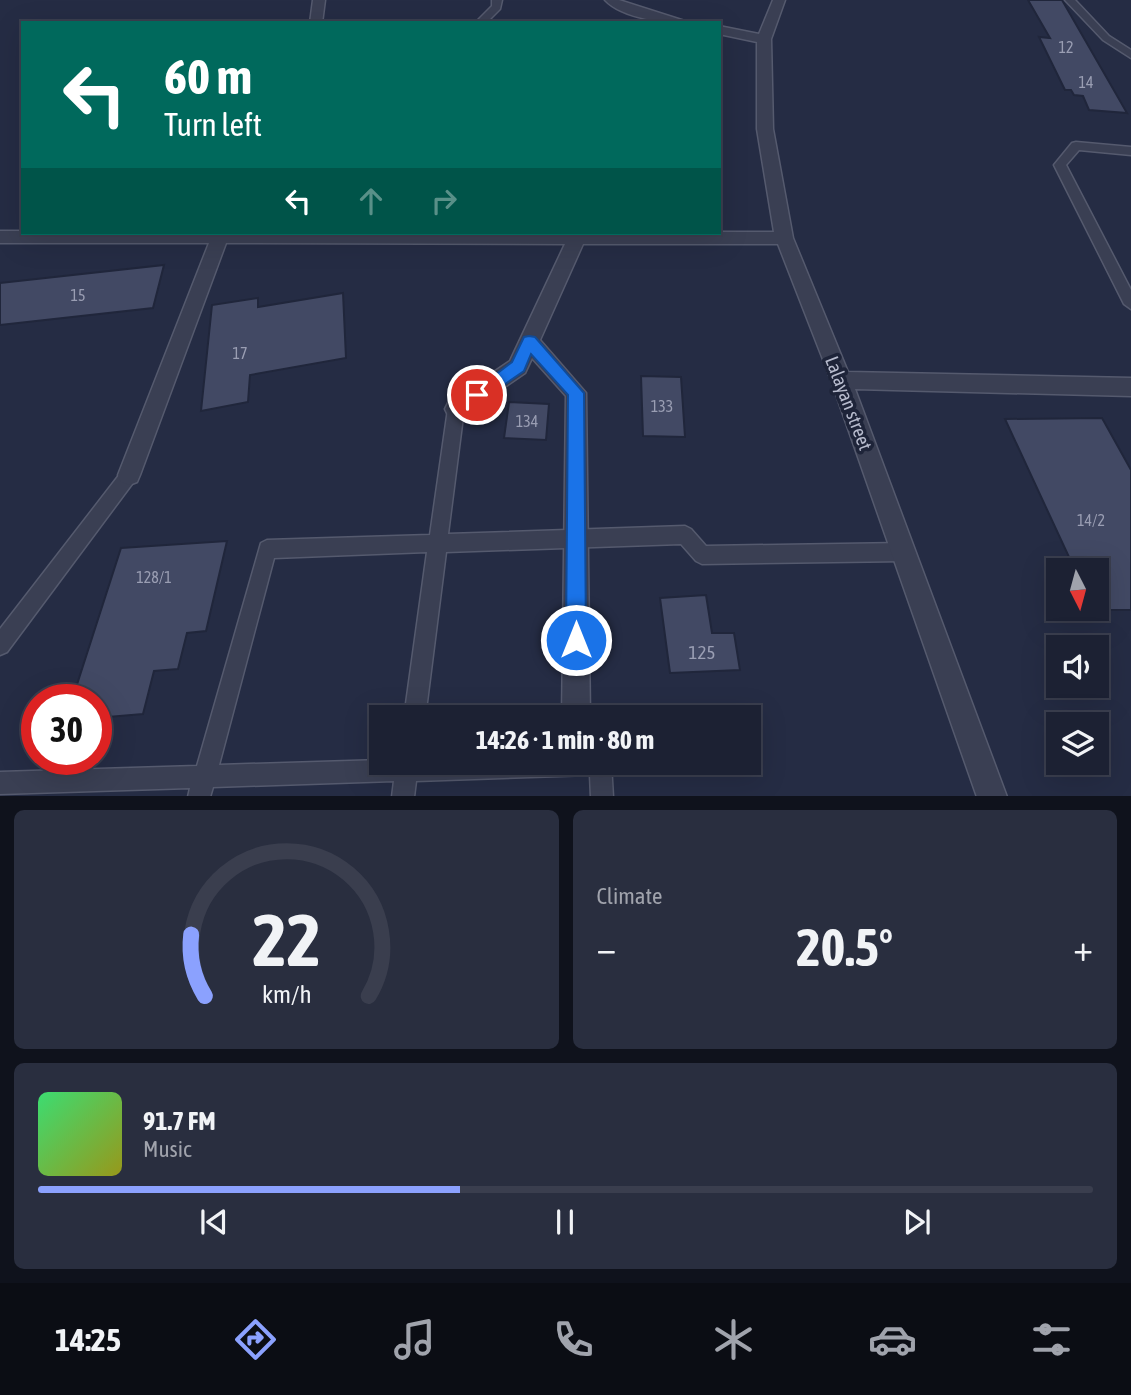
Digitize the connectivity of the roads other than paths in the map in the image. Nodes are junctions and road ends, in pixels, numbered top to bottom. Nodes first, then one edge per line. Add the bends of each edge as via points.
1 (319, 0) edge
2 (497, 0) edge
3 (611, 0) edge
4 (779, 0) edge
5 (1070, 0) edge
6 (316, 21) edge
7 (482, 21) edge
8 (676, 21) edge
9 (721, 30) edge
10 (764, 39) junction
11 (1131, 55) edge
12 (1131, 152) edge
13 (295, 235) edge
14 (0, 237) edge
15 (220, 237) junction
16 (577, 237) junction
17 (784, 238) junction
18 (1131, 304) edge
19 (529, 341) junction
20 (841, 380) junction
21 (1131, 387) edge
22 (456, 409) joint
23 (129, 475) joint
24 (576, 537) junction
25 (438, 544) junction
26 (904, 552) junction
27 (0, 645) edge
28 (416, 705) edge
29 (576, 705) edge
30 (369, 770) edge
31 (406, 775) edge
32 (602, 775) edge
33 (0, 783) edge
34 (202, 786) edge
35 (403, 796) edge
36 (603, 796) edge
37 (992, 796) edge

1 - 6 street
2 - 7 lane via 497,7
3 - 8 street
4 - 10 street, Lalayan street
5 - 11 lane via 1106,38
9 - 10 street
10 - 17 street, Lalayan street via 765,129
12 - 18 lane via 1076,146 1060,165
13 - 15 street
13 - 16 street
14 - 15 street
15 - 23 street
16 - 17 street
16 - 19 street
17 - 20 street, Lalayan street
19 - 22 street via 518,367
19 - 24 street via 576,393
20 - 21 street
20 - 26 street, Lalayan street
22 - 25 lane
23 - 27 lane
24 - 25 lane
24 - 26 lane via 685,535 702,555
24 - 29 street
25 - 28 lane
25 - 34 lane via 267,549
26 - 37 street, Lalayan street
30 - 34 lane
31 - 35 lane
32 - 36 lane
33 - 34 lane

